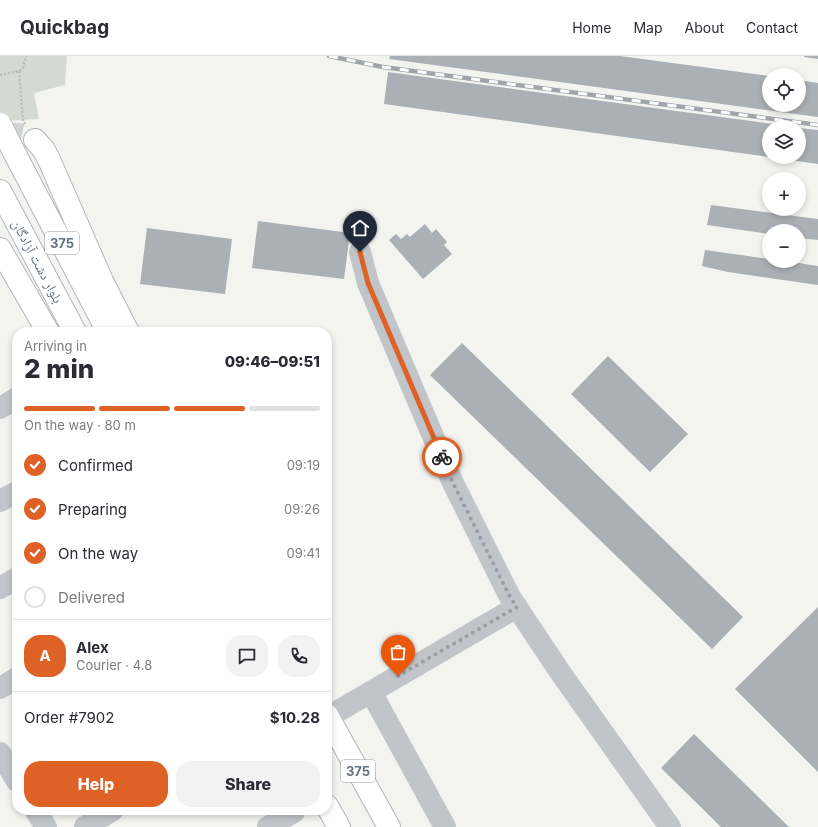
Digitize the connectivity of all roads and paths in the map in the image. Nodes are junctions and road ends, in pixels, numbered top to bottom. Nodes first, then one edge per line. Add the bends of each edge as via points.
1 (26, 56) edge
2 (19, 71) junction
3 (0, 75) edge
4 (0, 124) edge
5 (35, 140) joint
6 (0, 191) edge
7 (0, 249) edge
8 (360, 252) dead end
9 (45, 327) edge
10 (72, 327) edge
11 (105, 327) edge
12 (125, 327) edge
13 (12, 401) edge
14 (0, 408) edge
15 (12, 495) edge
16 (0, 501) edge
17 (12, 581) edge
18 (0, 588) edge
19 (517, 607) junction
20 (12, 681) edge
21 (0, 688) edge
22 (371, 692) junction
23 (332, 712) edge
24 (332, 724) edge
25 (0, 753) edge
26 (12, 776) edge
27 (38, 815) edge
28 (104, 815) edge
29 (289, 815) edge
30 (332, 815) edge
31 (46, 827) edge
32 (84, 827) edge
33 (268, 827) edge
34 (338, 827) edge
35 (388, 827) edge
36 (445, 827) edge
37 (670, 827) edge

1 - 2 path via 25,65
2 - 3 path
2 - 5 path via 23,121
4 - 11 main road, بلوار دشت آزادگان / 375, bridge
5 - 12 main road via 50,162 102,281
6 - 10 main road, بلوار دشت آزادگان / 375
7 - 9 main road
8 - 19 street via 368,283 452,481
13 - 14 street
15 - 16 street
17 - 18 street
19 - 22 street
19 - 37 street
20 - 21 street
22 - 23 street
22 - 36 street
24 - 35 main road, 375
25 - 26 street
27 - 31 street
28 - 32 street
29 - 33 street
30 - 34 main road

